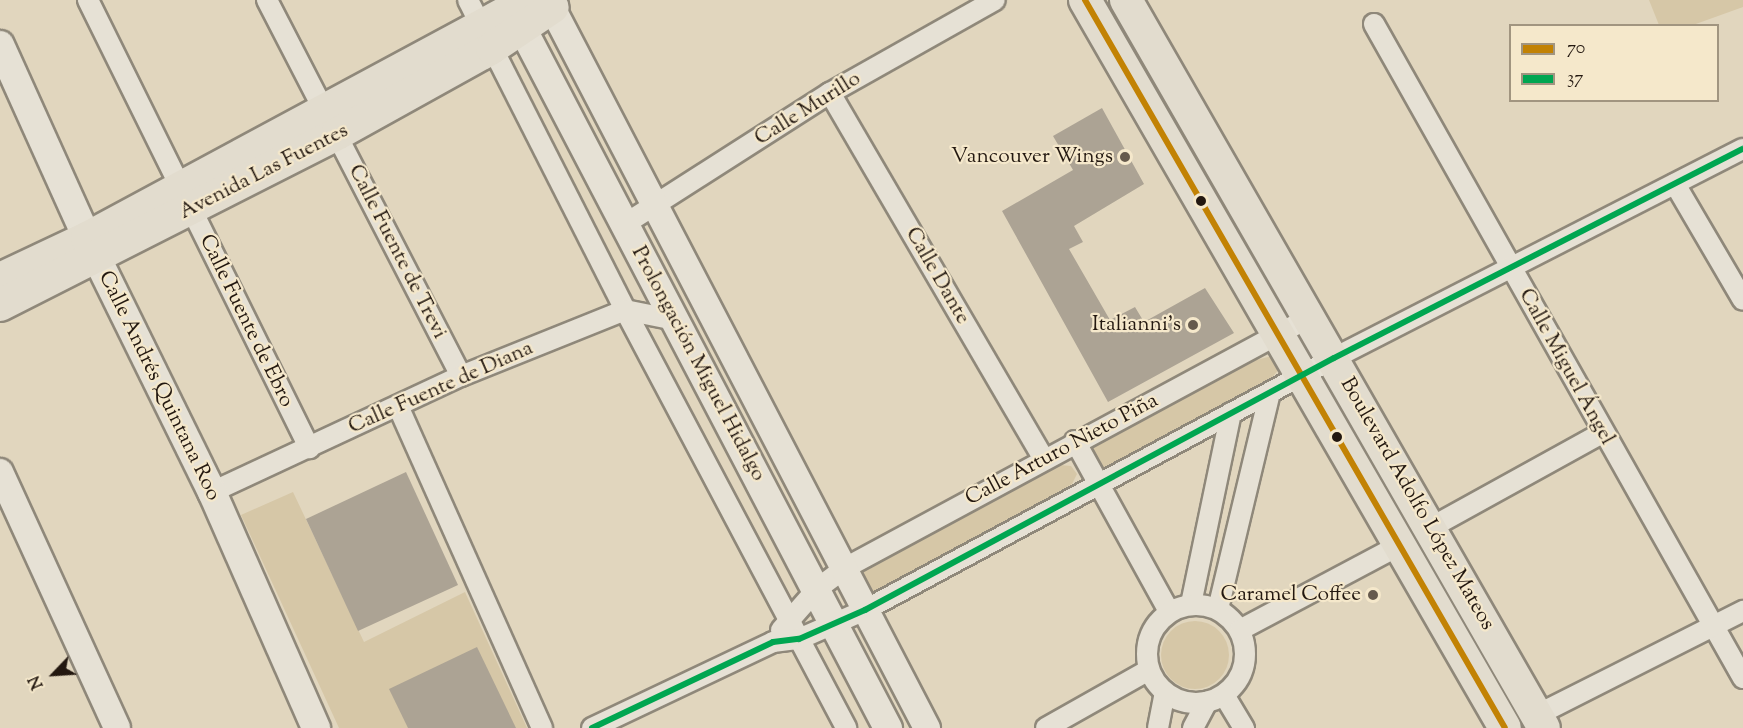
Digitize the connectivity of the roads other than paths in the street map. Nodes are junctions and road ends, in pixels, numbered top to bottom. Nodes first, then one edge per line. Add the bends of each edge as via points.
1 (88, 0) edge
2 (267, 0) edge
3 (995, 0) edge
4 (1085, 0) edge
5 (1126, 0) edge
6 (528, 8) edge
7 (1374, 24) dead end
8 (480, 25) edge
9 (0, 45) edge
10 (830, 93) junction
11 (331, 123) junction
12 (1743, 149) edge
13 (1676, 184) junction
14 (185, 198) junction
15 (656, 206) junction
16 (625, 224) junction
17 (92, 247) junction
18 (1510, 268) junction
19 (0, 279) edge
20 (1743, 300) edge
21 (0, 305) edge
22 (625, 310) junction
23 (1310, 317) junction
24 (675, 320) junction
25 (1280, 334) junction
26 (1334, 358) junction
27 (1303, 375) junction
28 (461, 376) junction
29 (1270, 393) junction
30 (398, 406) junction
31 (1231, 413) junction
32 (1602, 433) junction
33 (1075, 441) junction
34 (309, 448) junction
35 (1043, 458) junction
36 (0, 473) edge
37 (1100, 483) junction
38 (212, 492) junction
39 (1431, 528) junction
40 (1402, 544) junction
41 (846, 568) junction
42 (817, 589) junction
43 (1191, 604) junction
44 (1218, 609) junction
45 (866, 610) junction
46 (1169, 611) junction
47 (1743, 611) edge
48 (789, 621) junction
49 (833, 623) junction
50 (1714, 627) junction
51 (1240, 630) junction
52 (799, 639) junction
53 (772, 642) junction
54 (1149, 670) junction
55 (1743, 678) edge
56 (1166, 693) junction
57 (1216, 698) junction
58 (1540, 722) edge
59 (117, 728) edge
60 (316, 728) edge
61 (542, 728) edge
62 (592, 728) edge
63 (846, 728) edge
64 (888, 728) edge
65 (927, 728) edge
66 (1046, 728) edge
67 (1158, 728) edge
68 (1193, 728) edge
69 (1244, 728) edge
70 (1505, 728) edge

1 - 14 street, Calle Fuente de Ebro
2 - 11 street, Calle Fuente de Trevi
3 - 10 street, Calle Murillo
4 - 25 main road, Boulevard Adolfo López Mateos
5 - 23 main road, Boulevard Adolfo López Mateos
6 - 8 main road, Avenida Las Fuentes
6 - 15 street, Prolongación Miguel Hidalgo
6 - 16 main road, Prolongación Miguel Hidalgo
7 - 18 street, Calle Miguel Ángel
8 - 11 main road, Avenida Las Fuentes
8 - 22 street
9 - 17 main road, Calle Andrés Quintana Roo
10 - 15 street, Calle Murillo
10 - 35 street, Calle Dante
11 - 14 main road, Avenida Las Fuentes
11 - 28 street, Calle Fuente de Trevi
12 - 13 street
13 - 18 street
13 - 20 street
14 - 17 main road, Avenida Las Fuentes
14 - 34 street, Calle Fuente de Ebro
15 - 16 street, Calle Murillo
15 - 41 street, Prolongación Miguel Hidalgo
16 - 24 main road, Prolongación Miguel Hidalgo
17 - 19 main road, Avenida Las Fuentes
17 - 21 main road, Avenida Las Fuentes
17 - 38 main road, Calle Andrés Quintana Roo
18 - 26 street
18 - 32 street, Calle Miguel Ángel
22 - 24 street
22 - 28 street, Calle Fuente de Diana
22 - 48 street
23 - 25 street, Calle Arturo Nieto Piña
23 - 26 main road, Boulevard Adolfo López Mateos
24 - 42 main road, Prolongación Miguel Hidalgo
25 - 27 main road, Boulevard Adolfo López Mateos
25 - 33 street, Calle Arturo Nieto Piña
26 - 27 street
26 - 39 main road, Boulevard Adolfo López Mateos
27 - 29 street
27 - 40 main road, Boulevard Adolfo López Mateos
28 - 30 street, Calle Fuente de Diana
29 - 31 street
29 - 44 street
30 - 34 street, Calle Fuente de Diana
30 - 61 street
31 - 37 street
31 - 43 street
32 - 39 street
32 - 50 street, Calle Miguel Ángel
33 - 35 street, Calle Arturo Nieto Piña
33 - 37 street
34 - 38 street, Calle Fuente de Diana
35 - 41 street, Calle Arturo Nieto Piña
36 - 59 street
37 - 45 street
37 - 46 street
38 - 60 main road, Calle Andrés Quintana Roo
39 - 58 main road, Boulevard Adolfo López Mateos
40 - 51 street
40 - 70 main road, Boulevard Adolfo López Mateos
41 - 42 street, Calle Arturo Nieto Piña
41 - 45 street, Prolongación Miguel Hidalgo
42 - 48 street, Calle Arturo Nieto Piña
42 - 49 main road, Prolongación Miguel Hidalgo
43 - 44 street
43 - 46 street
44 - 51 street
45 - 49 street
45 - 65 street, Prolongación Miguel Hidalgo
46 - 54 street via 1151,632 1146,648
47 - 50 street
48 - 52 street
48 - 53 street, Calle Arturo Nieto Piña
49 - 52 street
49 - 64 main road, Prolongación Miguel Hidalgo
50 - 55 street, Calle Miguel Ángel
50 - 58 street
51 - 57 street via 1246,649 1244,666 1237,682
52 - 53 street
52 - 63 street
53 - 62 street
54 - 56 street
54 - 66 street
56 - 57 street via 1181,701
56 - 67 street
57 - 68 street
57 - 69 street

